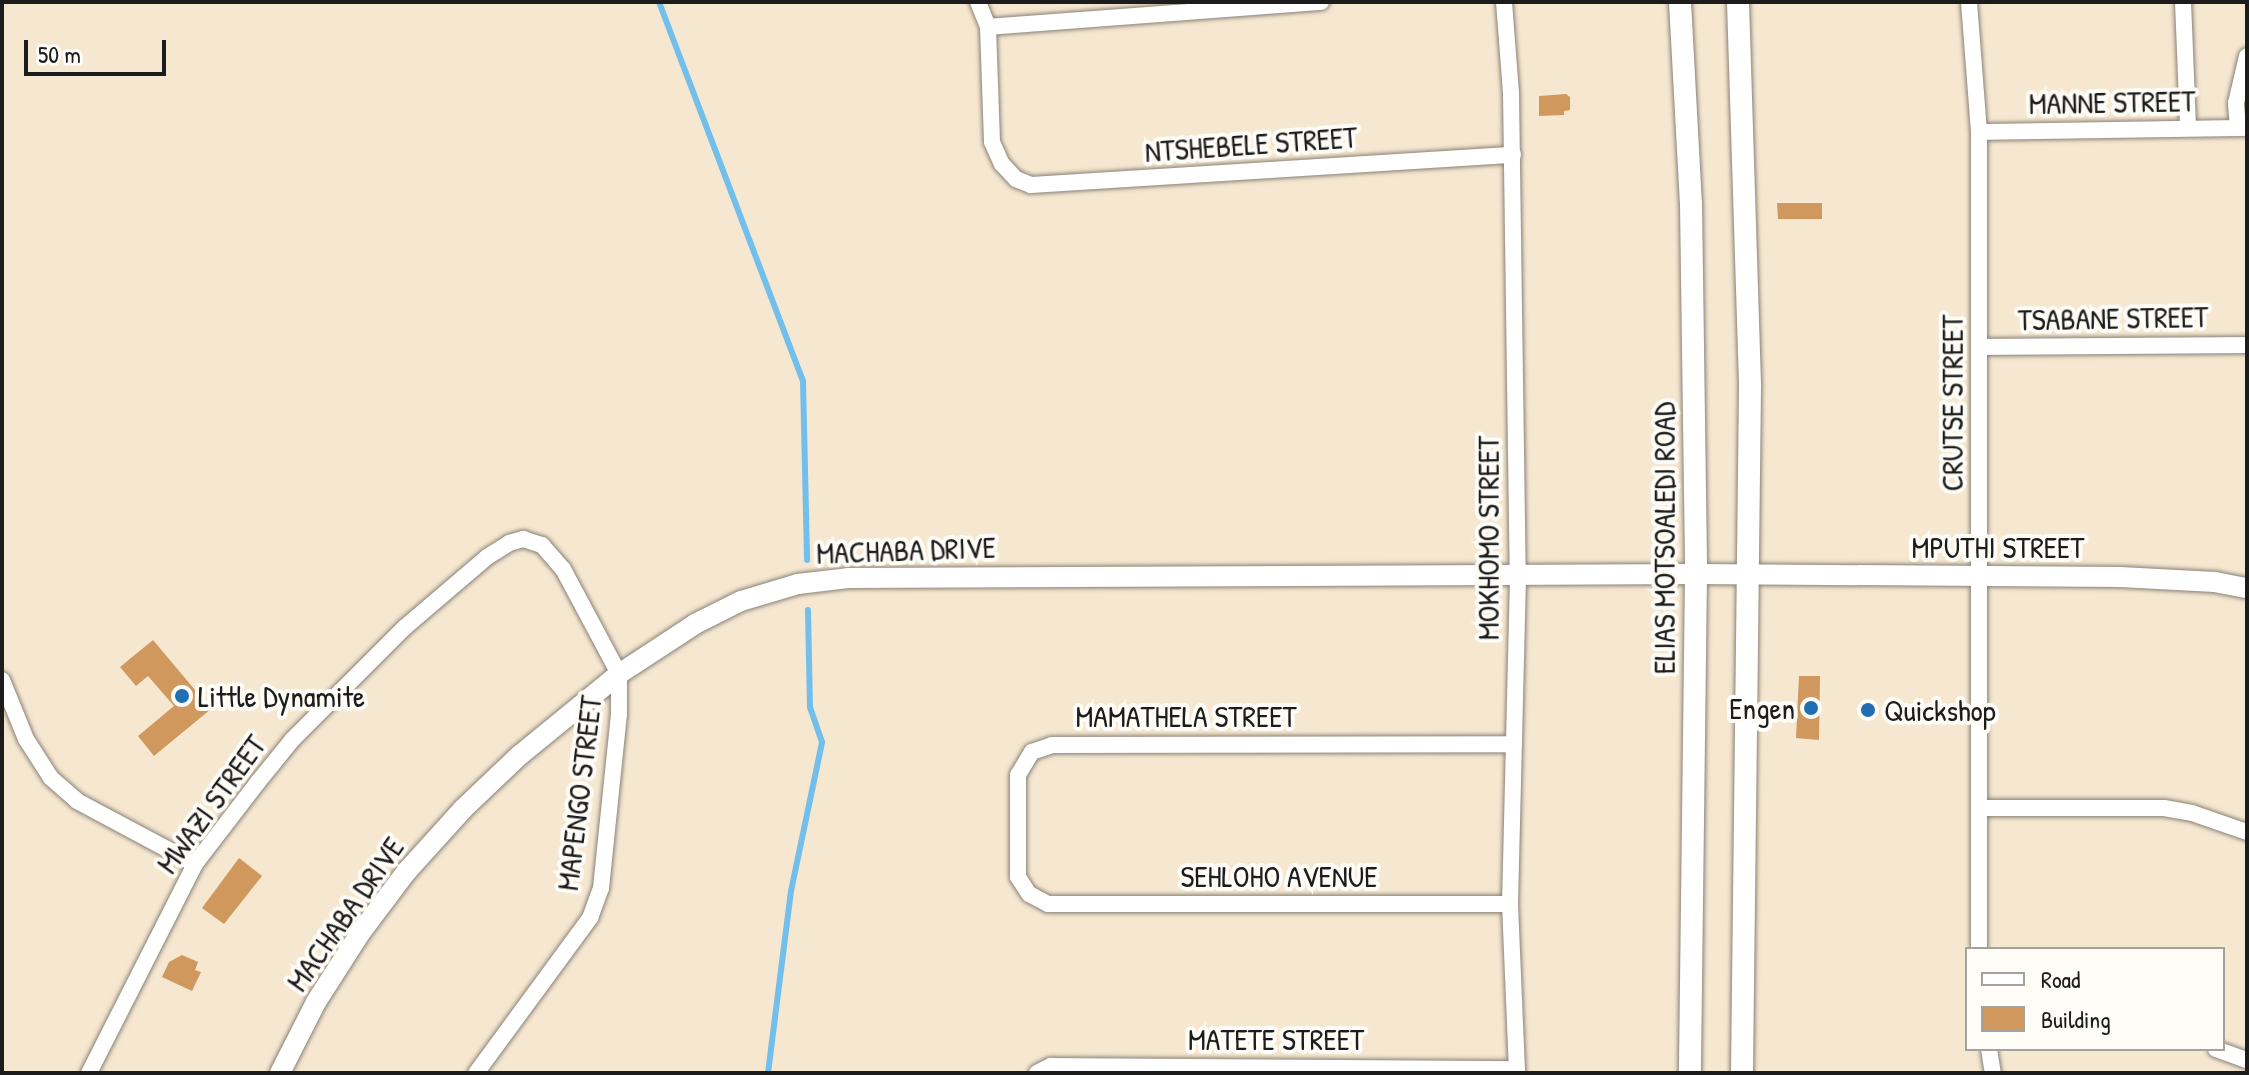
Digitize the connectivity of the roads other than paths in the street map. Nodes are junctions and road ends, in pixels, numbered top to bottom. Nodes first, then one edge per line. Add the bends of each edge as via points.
1 (978, 2) edge
2 (1321, 2) edge
3 (1504, 2) edge
4 (1680, 2) edge
5 (1738, 2) edge
6 (1969, 2) edge
7 (2183, 2) edge
8 (988, 27) junction
9 (2247, 56) edge
10 (2188, 128) junction
11 (2242, 128) edge
12 (1979, 132) junction
13 (1513, 155) junction
14 (2247, 345) edge
15 (1980, 347) junction
16 (1696, 574) junction
17 (1747, 575) junction
18 (1518, 577) junction
19 (1980, 578) junction
20 (2247, 588) edge
21 (619, 674) junction
22 (2, 680) edge
23 (1514, 744) junction
24 (1981, 808) junction
25 (2247, 832) edge
26 (195, 864) junction
27 (1048, 904) joint
28 (1510, 904) junction
29 (1979, 947) edge
30 (1989, 1051) edge
31 (2222, 1051) edge
32 (2247, 1060) edge
33 (1180, 1070) edge
34 (1517, 1071) edge
35 (89, 1073) edge
36 (280, 1073) edge
37 (476, 1073) edge
38 (1037, 1073) edge
39 (1690, 1073) edge
40 (1742, 1073) edge
41 (1993, 1073) edge

1 - 8 street
2 - 8 street
3 - 13 street, MOKHOMO STREET
4 - 16 main road, ELIAS MOTSOALEDI ROAD via 1691,204
5 - 17 main road via 1750,387
6 - 12 street, CRUTSE STREET
7 - 10 street
8 - 13 street, NTSHEBELE STREET via 992,142 1002,164 1031,185
9 - 11 street via 2236,103
10 - 11 street, MANNE STREET
10 - 12 street, MANNE STREET
12 - 15 street, CRUTSE STREET
13 - 18 street, MOKHOMO STREET
14 - 15 street, TSABANE STREET
15 - 19 street, CRUTSE STREET
16 - 17 street, MACHABA DRIVE
16 - 18 street, MACHABA DRIVE
16 - 39 main road, ELIAS MOTSOALEDI ROAD
17 - 19 street, MPUTHI STREET
17 - 40 main road
18 - 21 street, MACHABA DRIVE via 815,581 741,601
18 - 23 street, MOKHOMO STREET
19 - 20 street, MPUTHI STREET via 2120,577
19 - 24 street, CRUTSE STREET
21 - 26 street, MWAZI STREET via 548,550 534,541 509,543 404,628 293,739
21 - 36 street, MACHABA DRIVE via 520,755 407,871 316,1002
21 - 37 street, MAPENGO STREET via 619,714 596,902 575,942
22 - 26 street via 26,739 51,778 110,821
23 - 27 street, MAMATHELA STREET via 1041,747 1018,775 1018,877 1029,894
23 - 28 street, MOKHOMO STREET
24 - 25 street via 2164,808
24 - 29 street, CRUTSE STREET
26 - 35 street, MWAZI STREET
27 - 28 street, SEHLOHO AVENUE
28 - 34 street, MOKHOMO STREET
30 - 41 street
31 - 32 street
33 - 34 street, MATETE STREET
33 - 38 street, MATETE STREET via 1051,1066

